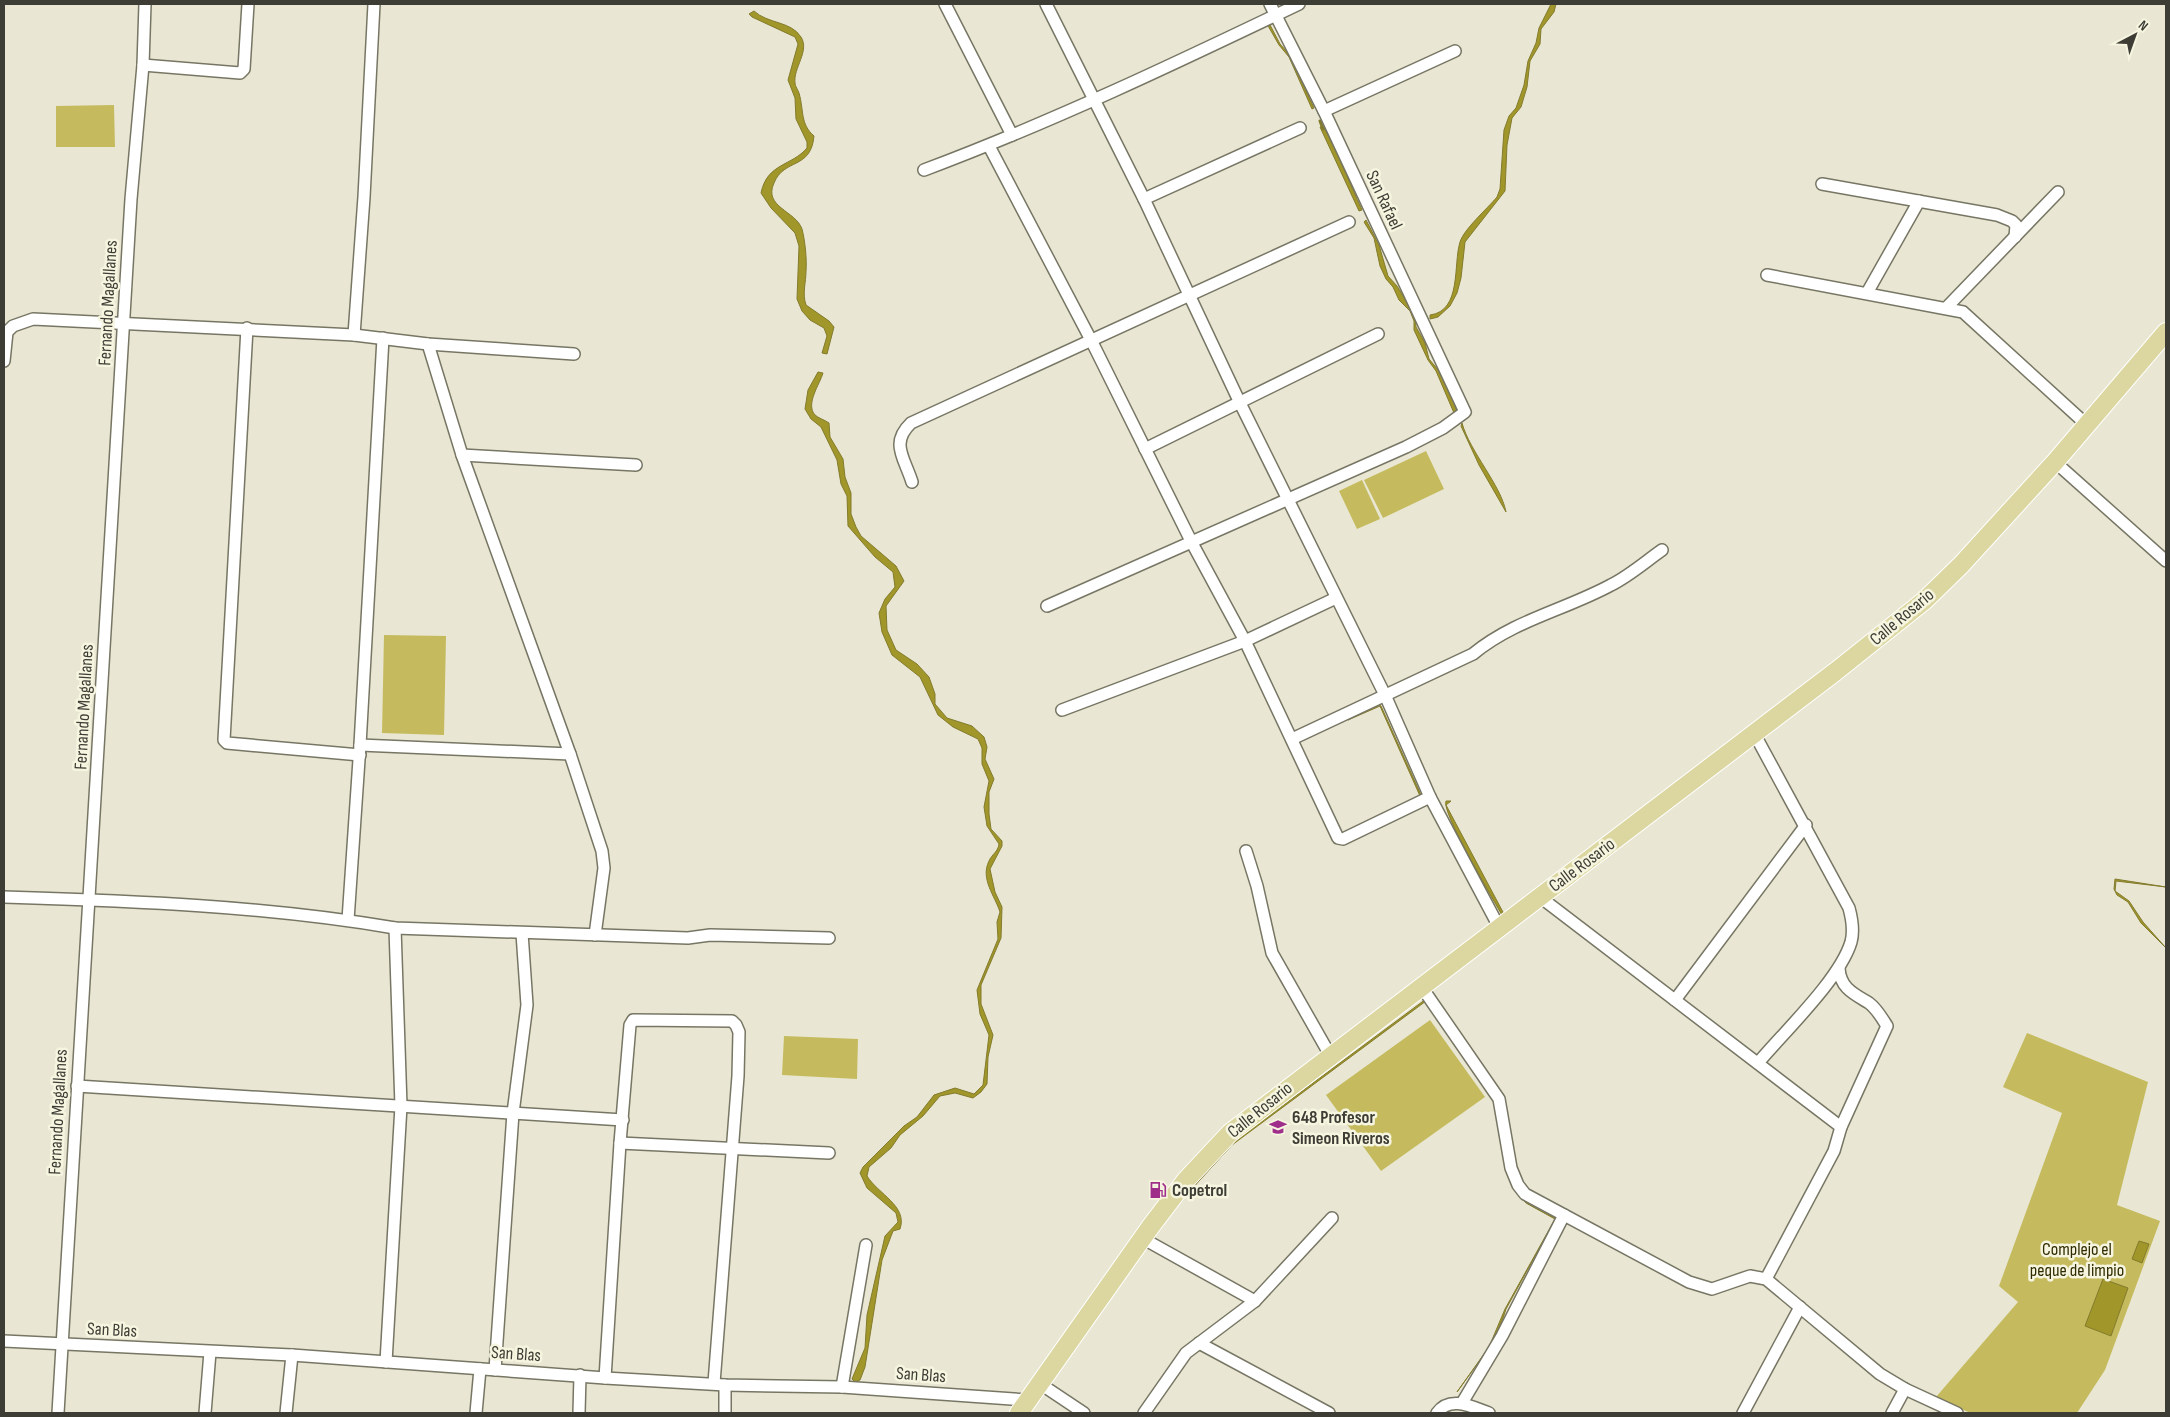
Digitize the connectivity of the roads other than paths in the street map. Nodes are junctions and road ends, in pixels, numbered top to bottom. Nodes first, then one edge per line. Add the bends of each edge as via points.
1 (146, 4) edge
2 (248, 4) edge
3 (374, 4) edge
4 (945, 4) edge
5 (1046, 4) edge
6 (1270, 4) edge
7 (1299, 4) edge
8 (1275, 15) junction
9 (1455, 51) dead end
10 (143, 65) junction
11 (1095, 99) junction
12 (1324, 111) junction
13 (1300, 128) dead end
14 (1012, 136) junction
15 (989, 146) junction
16 (924, 170) dead end
17 (1822, 184) dead end
18 (2058, 192) dead end
19 (1144, 199) junction
20 (1919, 201) junction
21 (1349, 222) dead end
22 (2015, 237) junction
23 (1767, 275) dead end
24 (1867, 293) junction
25 (1190, 295) junction
26 (1947, 307) junction
27 (124, 323) junction
28 (247, 328) junction
29 (2166, 332) edge
30 (1378, 334) dead end
31 (354, 335) junction
32 (383, 338) junction
33 (1091, 340) junction
34 (428, 344) junction
35 (574, 354) dead end
36 (4, 361) edge
37 (1240, 403) junction
38 (2087, 425) junction
39 (1145, 449) junction
40 (462, 455) junction
41 (2055, 462) junction
42 (636, 465) dead end
43 (912, 482) dead end
44 (1289, 498) junction
45 (1192, 543) junction
46 (1662, 550) dead end
47 (2166, 561) edge
48 (1336, 598) junction
49 (1047, 606) dead end
50 (1245, 641) junction
51 (1384, 696) junction
52 (1062, 710) dead end
53 (1754, 734) junction
54 (1292, 739) junction
55 (360, 750) junction
56 (570, 754) junction
57 (1430, 797) junction
58 (1806, 826) junction
59 (1246, 851) dead end
60 (1540, 897) junction
61 (4, 898) edge
62 (90, 900) junction
63 (348, 920) junction
64 (395, 928) junction
65 (1499, 928) junction
66 (522, 933) junction
67 (595, 935) junction
68 (828, 938) dead end
69 (1839, 968) junction
70 (1421, 986) junction
71 (1675, 1000) junction
72 (1330, 1055) junction
73 (1758, 1063) junction
74 (77, 1086) junction
75 (401, 1106) junction
76 (513, 1113) junction
77 (623, 1120) junction
78 (1841, 1127) junction
79 (620, 1143) junction
80 (732, 1149) junction
81 (829, 1153) dead end
82 (1564, 1215) junction
83 (1332, 1218) dead end
84 (1142, 1238) junction
85 (866, 1245) dead end
86 (1766, 1279) junction
87 (1255, 1301) junction
88 (1800, 1307) junction
89 (4, 1341) edge
90 (1199, 1342) junction
91 (63, 1344) junction
92 (210, 1352) junction
93 (292, 1355) junction
94 (386, 1362) junction
95 (480, 1369) junction
96 (495, 1370) junction
97 (580, 1375) junction
98 (605, 1378) junction
99 (1039, 1383) junction
100 (720, 1384) junction
101 (842, 1387) junction
102 (1905, 1389) junction
103 (1462, 1403) junction
104 (1023, 1406) edge
105 (1746, 1412) edge
106 (58, 1413) edge
107 (204, 1413) edge
108 (286, 1413) edge
109 (476, 1413) edge
110 (579, 1413) edge
111 (725, 1413) edge
112 (1084, 1413) edge
113 (1144, 1413) edge
114 (1329, 1413) edge
115 (1437, 1413) edge
116 (1489, 1413) edge
117 (1892, 1413) edge
118 (1957, 1413) edge

1 - 10 street, Fernando Magallanes
2 - 10 street via 244,69 240,73
3 - 31 street
4 - 14 street
5 - 11 street
6 - 8 street, San Rafael
7 - 8 street
8 - 11 street
8 - 12 street, San Rafael
9 - 12 street
10 - 27 street, Fernando Magallanes
11 - 14 street
11 - 19 street
12 - 44 street, San Rafael via 1465,412 1443,428 1406,447
13 - 19 street
14 - 15 street
15 - 16 street
15 - 33 street
17 - 20 street
18 - 22 street
19 - 25 street
20 - 22 street via 2006,218 2016,225
20 - 24 street
21 - 25 street
22 - 26 street
23 - 24 street
24 - 26 street
25 - 33 street
25 - 37 street
26 - 38 street via 1963,312
27 - 28 street
27 - 36 street via 33,319 20,323 7,332
27 - 62 street, Fernando Magallanes
28 - 31 street
28 - 55 street via 224,740 227,743
29 - 38 main road, Calle Rosario
30 - 37 street
31 - 32 street
32 - 34 street
32 - 55 street
33 - 39 street
33 - 43 street via 911,423 901,432 898,441
34 - 35 street
34 - 40 street
37 - 39 street
37 - 44 street
38 - 41 main road, Calle Rosario
39 - 45 street
40 - 42 street
40 - 56 street
41 - 47 street
41 - 53 main road, Calle Rosario via 1924,601
44 - 45 street
44 - 48 street
45 - 49 street
45 - 50 street
46 - 51 street via 1611,585 1516,626 1473,654
48 - 50 street
48 - 51 street
50 - 52 street
50 - 54 street
51 - 54 street
51 - 57 street
53 - 58 street
53 - 60 main road, Calle Rosario
54 - 57 street via 1340,840
55 - 56 street
55 - 63 street
56 - 67 street via 602,851 604,868
57 - 65 street
58 - 69 street via 1849,908 1852,940
58 - 71 street
59 - 72 street via 1272,953
60 - 65 main road, Calle Rosario
60 - 71 street
61 - 62 street
62 - 63 street
62 - 74 street, Fernando Magallanes
63 - 64 street
64 - 66 street
64 - 75 street
65 - 70 main road, Calle Rosario
66 - 67 street
66 - 76 street via 527,1005
67 - 68 street
69 - 73 street
69 - 78 street via 1845,987 1874,1008 1887,1026
70 - 72 main road, Calle Rosario
70 - 82 street via 1499,1099 1505,1144 1518,1185 1535,1201
71 - 73 street
72 - 84 main road, Calle Rosario via 1257,1111 1213,1150
73 - 78 street
74 - 75 street
74 - 91 street, Fernando Magallanes
75 - 76 street
75 - 94 street
76 - 77 street
76 - 96 street
77 - 79 street
77 - 80 street via 633,1020 732,1021 738,1032
78 - 86 street via 1834,1151
79 - 80 street
79 - 98 street
80 - 81 street
80 - 100 street
82 - 86 street via 1712,1290 1750,1276
82 - 103 street via 1502,1336
83 - 87 street
84 - 87 street
84 - 99 main road, Calle Rosario
85 - 101 street
86 - 88 street
87 - 90 street
88 - 102 street via 1862,1360
88 - 105 street
89 - 91 street, San Blas
90 - 113 street via 1186,1353
90 - 114 street
91 - 92 street, San Blas
91 - 106 street, Fernando Magallanes
92 - 93 street, San Blas
92 - 107 street
93 - 94 street, San Blas
93 - 108 street
94 - 95 street, San Blas
95 - 96 street, San Blas
95 - 109 street
96 - 97 street, San Blas
97 - 98 street, San Blas
97 - 110 street
98 - 100 street, San Blas
99 - 104 main road, Calle Rosario
99 - 112 street
100 - 101 street, San Blas
100 - 111 street
101 - 104 street, San Blas
102 - 117 street
102 - 118 street
103 - 115 street via 1445,1405
103 - 116 street

